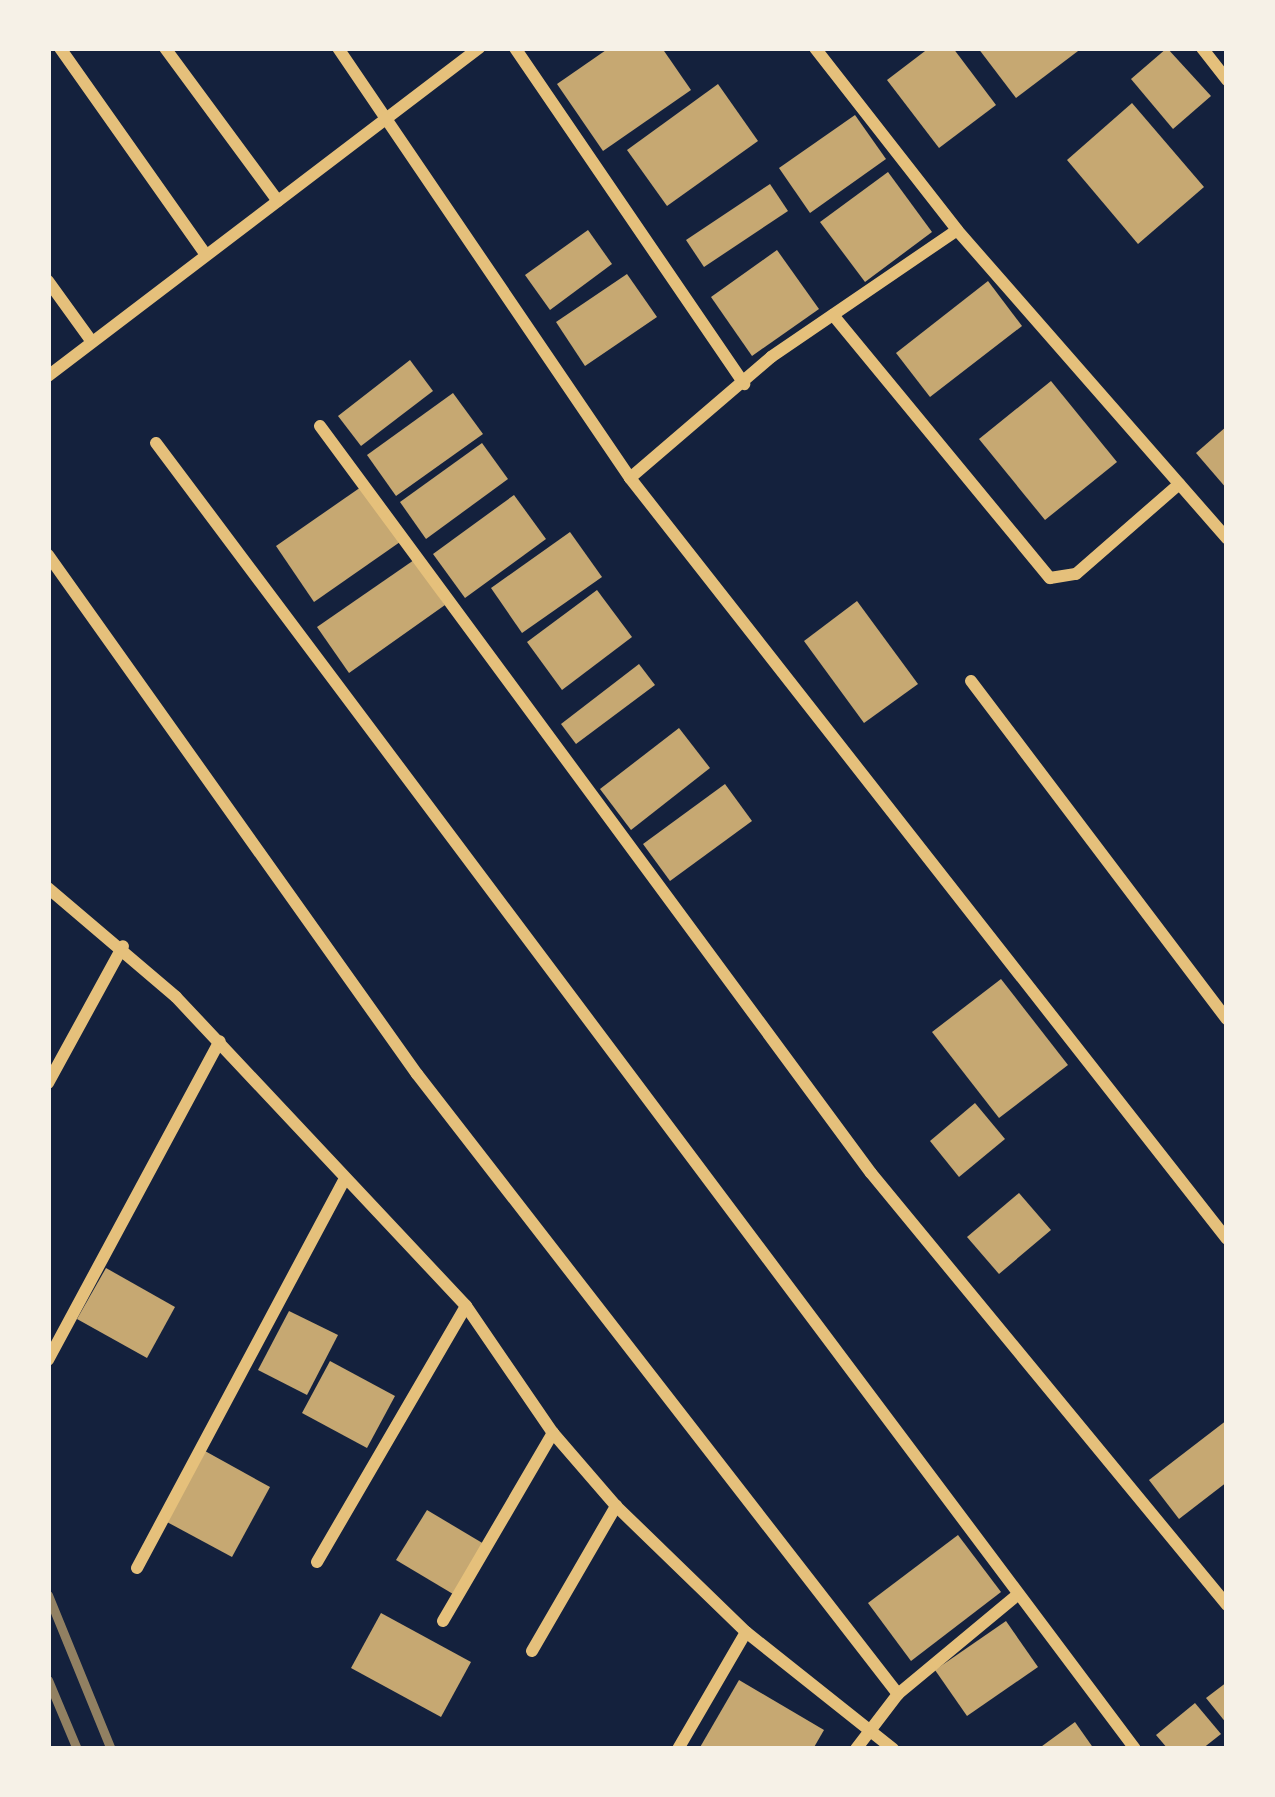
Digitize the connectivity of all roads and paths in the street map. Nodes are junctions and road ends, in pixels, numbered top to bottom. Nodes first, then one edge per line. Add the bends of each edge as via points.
1 (60, 48) edge
2 (165, 48) edge
3 (338, 48) edge
4 (479, 48) edge
5 (515, 48) edge
6 (815, 48) edge
7 (1202, 48) edge
8 (1227, 80) edge
9 (390, 121) junction
10 (278, 201) junction
11 (957, 230) junction
12 (206, 255) junction
13 (48, 280) edge
14 (832, 315) junction
15 (92, 342) junction
16 (48, 376) edge
17 (745, 384) junction
18 (320, 426) dead end
19 (156, 443) dead end
20 (630, 478) junction
21 (1179, 484) junction
22 (1227, 538) edge
23 (48, 555) edge
24 (971, 681) dead end
25 (48, 888) edge
26 (123, 946) junction
27 (1227, 1019) edge
28 (220, 1041) junction
29 (48, 1084) edge
30 (343, 1182) junction
31 (1227, 1239) edge
32 (466, 1306) junction
33 (48, 1360) edge
34 (553, 1433) junction
35 (616, 1506) junction
36 (317, 1562) dead end
37 (136, 1568) dead end
38 (1015, 1597) junction
39 (1227, 1605) edge
40 (443, 1622) dead end
41 (746, 1632) junction
42 (532, 1651) dead end
43 (898, 1694) junction
44 (869, 1728) junction
45 (678, 1749) edge
46 (856, 1749) edge
47 (893, 1749) edge
48 (1135, 1749) edge

1 - 12 street
2 - 10 street
3 - 9 street
4 - 9 street
5 - 17 street
6 - 11 street
7 - 8 street
9 - 10 street
9 - 20 street
10 - 12 street
11 - 14 street
11 - 21 street
12 - 15 street
13 - 15 street
14 - 17 street
14 - 21 street via 1050,578 1076,574
15 - 16 street
17 - 20 street
18 - 39 street via 872,1173
19 - 38 street
20 - 31 street
21 - 22 street
23 - 43 street via 417,1074
24 - 27 street
25 - 26 street
26 - 28 street
26 - 29 street
28 - 30 street
28 - 33 street
30 - 32 street
30 - 37 street
32 - 34 street
32 - 36 street
34 - 35 street
34 - 40 street
35 - 41 street
35 - 42 street
38 - 43 street
38 - 48 street
41 - 44 street
41 - 45 street
43 - 44 street
44 - 46 street
44 - 47 street

